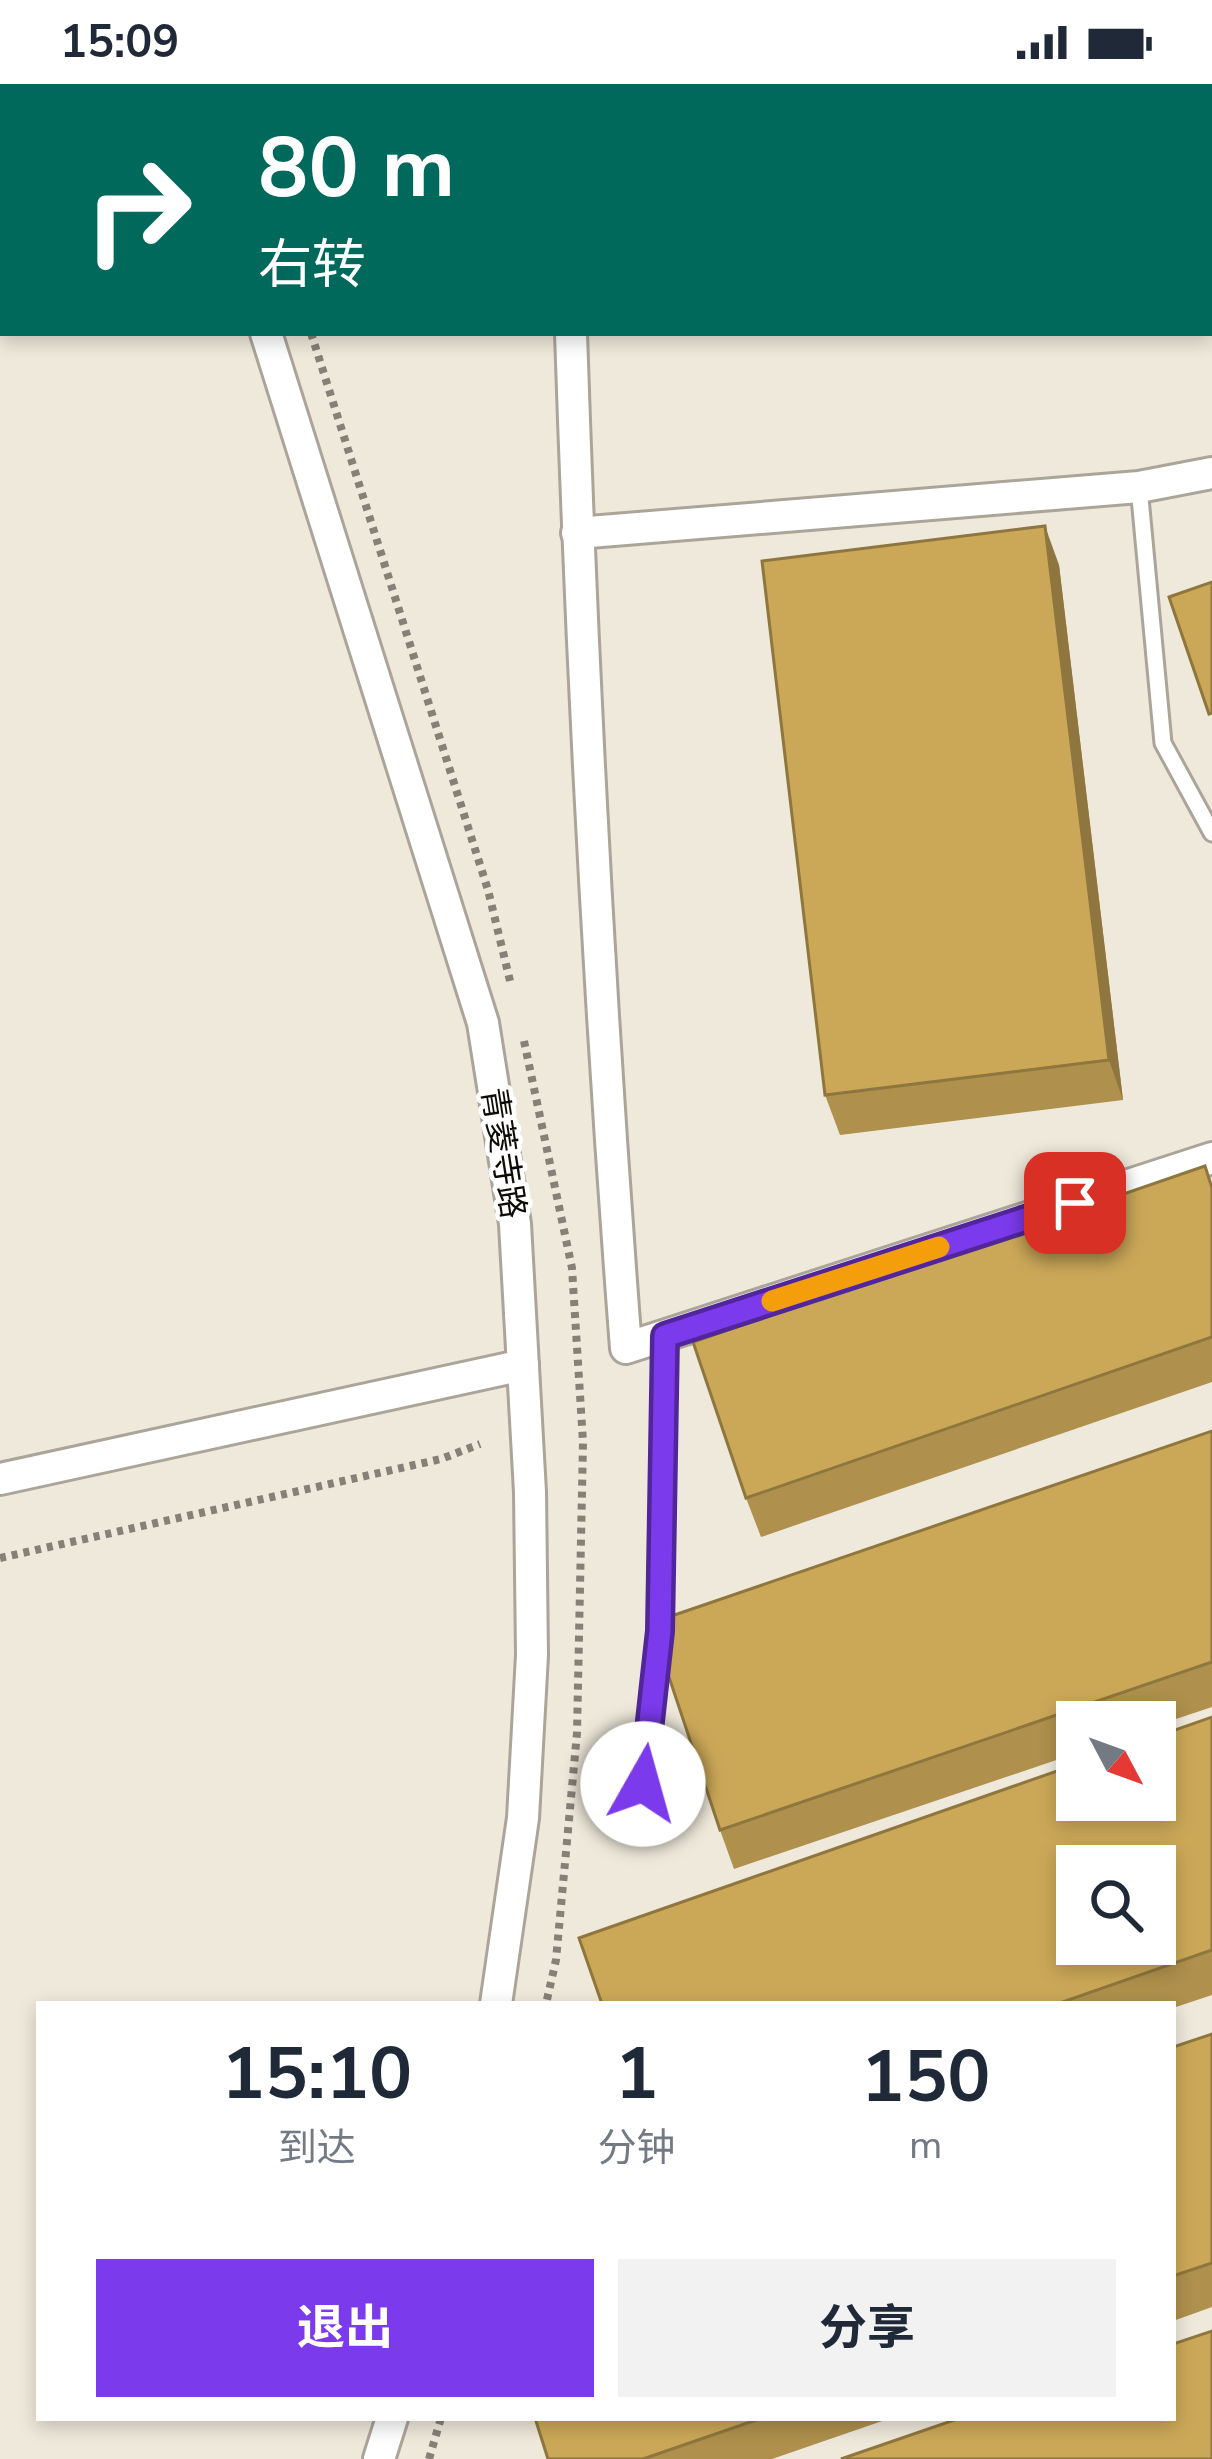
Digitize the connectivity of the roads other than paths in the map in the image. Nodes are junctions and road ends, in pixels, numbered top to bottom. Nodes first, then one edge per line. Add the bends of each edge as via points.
1 (267, 336) edge
2 (571, 336) edge
3 (1212, 473) edge
4 (1139, 487) junction
5 (578, 533) junction
6 (1212, 833) edge
7 (1212, 1158) edge
8 (665, 1336) junction
9 (524, 1365) junction
10 (0, 1480) edge
11 (682, 1623) edge
12 (660, 1631) junction
13 (643, 1784) dead end
14 (496, 2001) edge
15 (391, 2421) edge
16 (379, 2459) edge

1 - 9 street, 青菱寺路 via 483,1023 515,1225
2 - 5 street
3 - 4 street
4 - 5 street
4 - 6 lane via 1163,743
5 - 8 street via 626,1348
7 - 8 street
8 - 12 lane
9 - 10 street
9 - 14 street, 青菱寺路 via 532,1655 523,1819
11 - 12 lane
12 - 13 lane
15 - 16 street

